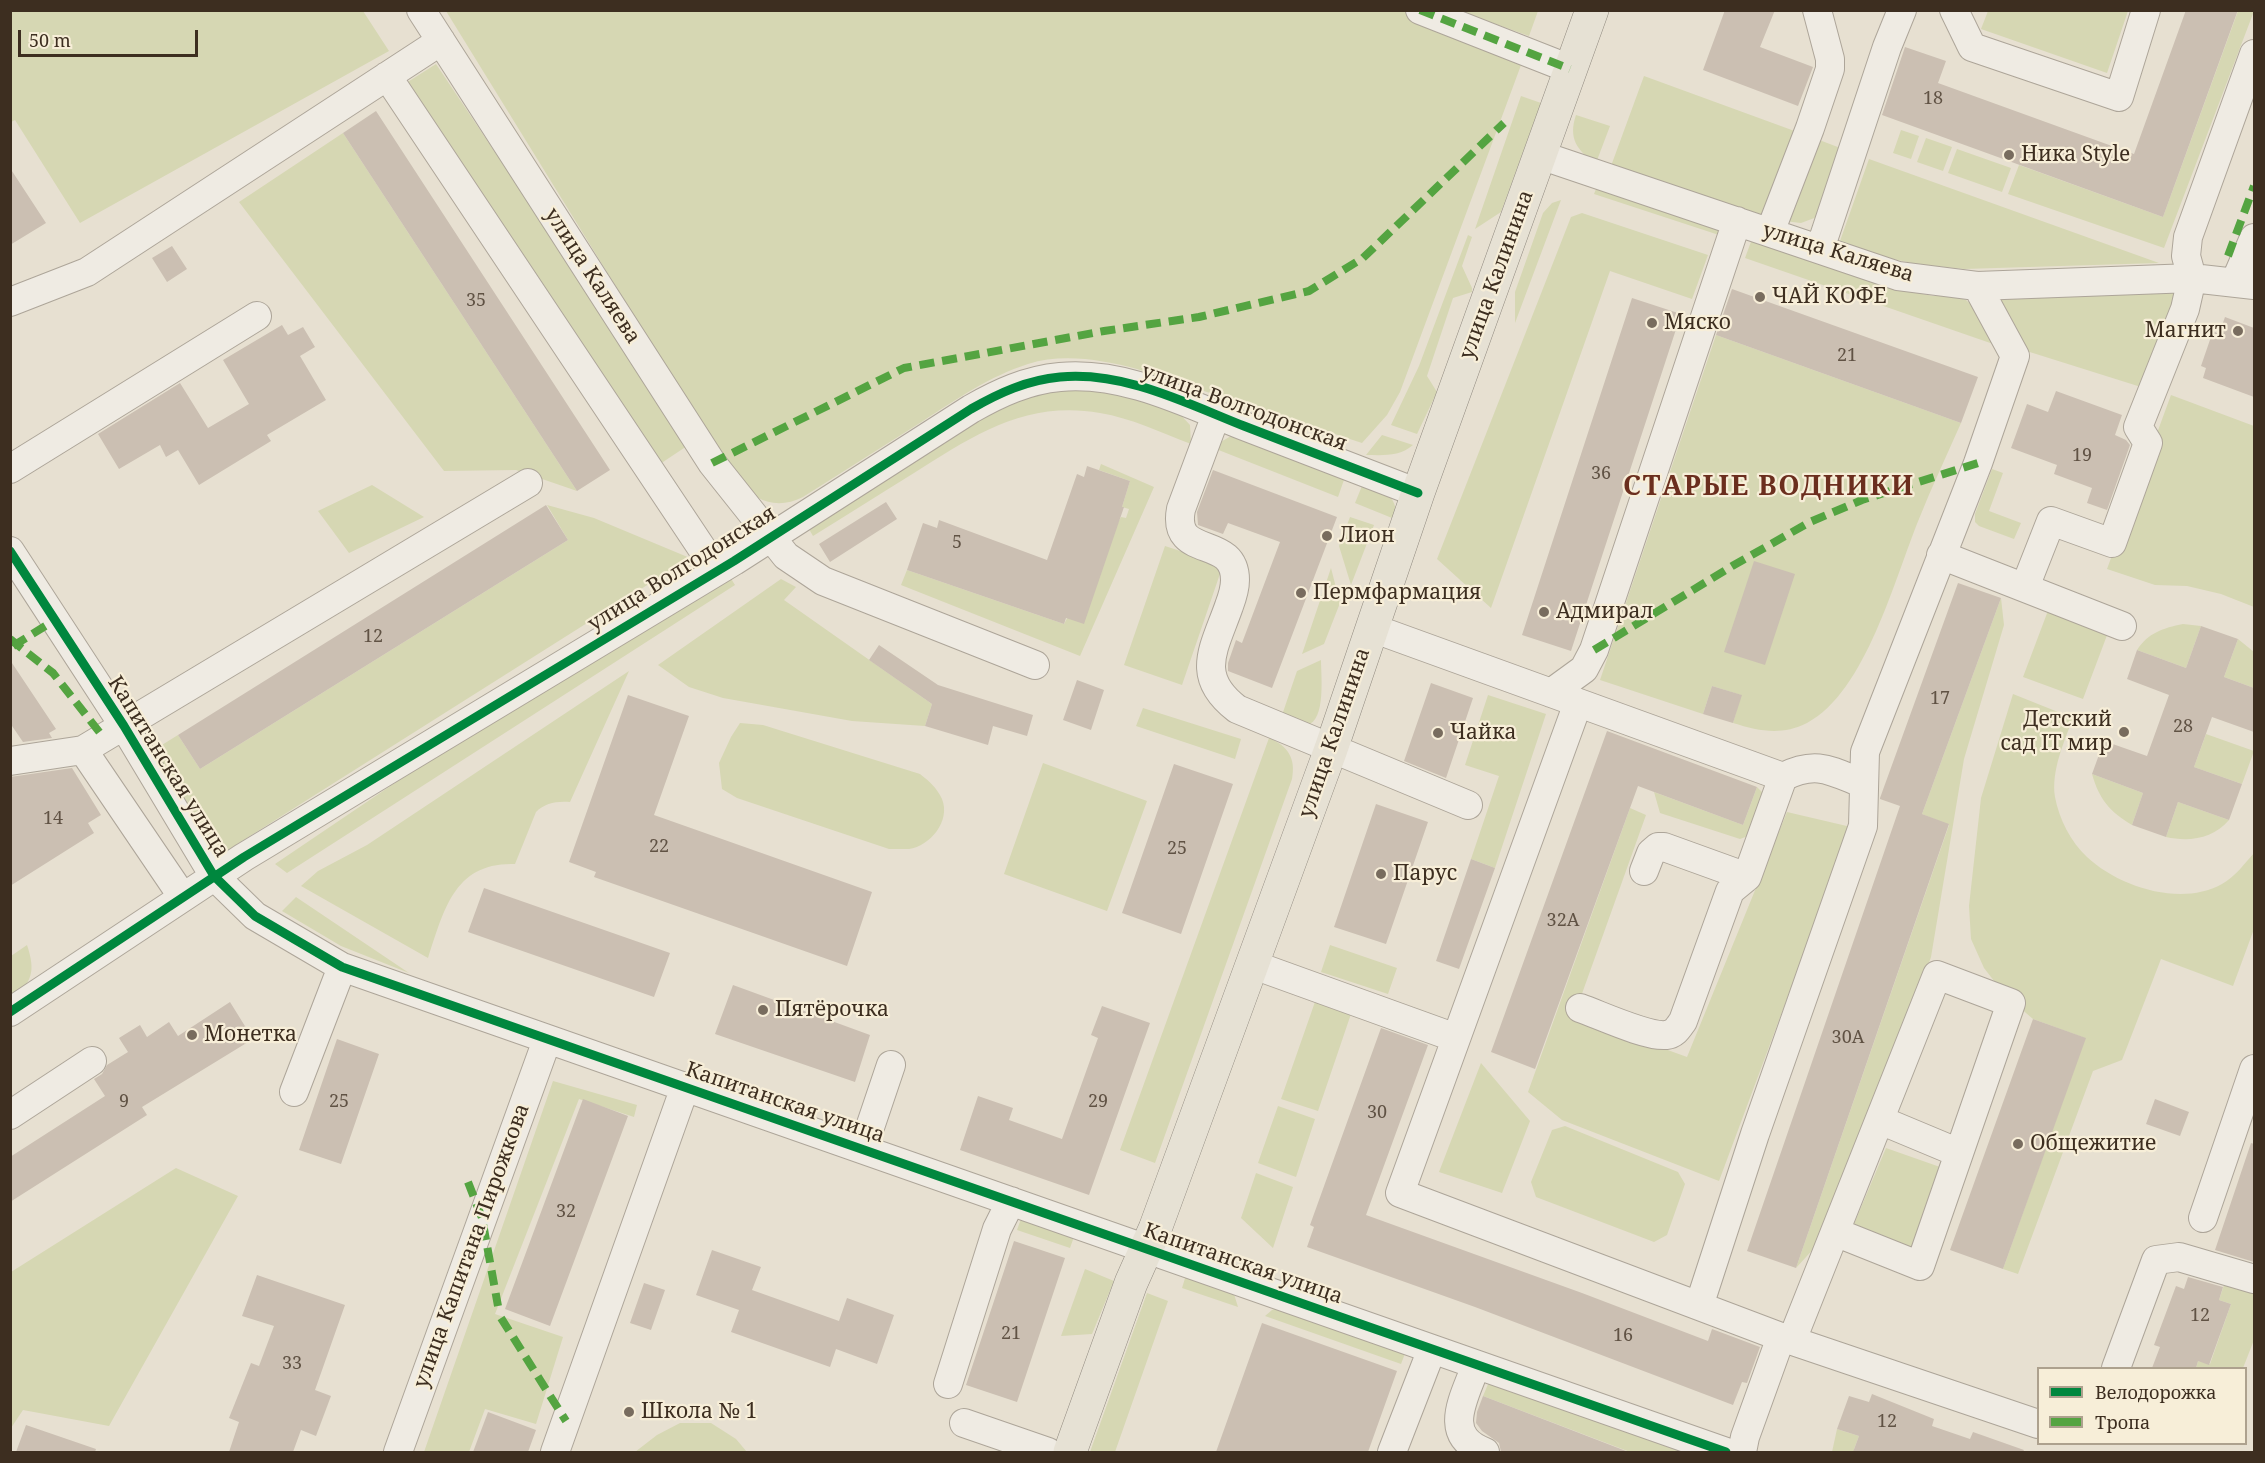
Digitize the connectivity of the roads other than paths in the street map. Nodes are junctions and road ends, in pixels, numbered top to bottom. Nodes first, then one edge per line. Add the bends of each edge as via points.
1 (421, 10) edge
2 (1420, 10) edge
3 (1592, 10) edge
4 (1817, 10) edge
5 (1902, 10) edge
6 (1954, 10) edge
7 (2146, 10) edge
8 (441, 41) junction
9 (2254, 54) edge
10 (1570, 69) junction
11 (387, 76) junction
12 (1540, 155) junction
13 (1737, 221) junction
14 (1770, 232) junction
15 (2254, 238) edge
16 (1820, 249) junction
17 (2192, 278) junction
18 (2245, 284) edge
19 (1977, 286) junction
20 (11, 299) edge
21 (257, 316) dead end
22 (1216, 415) junction
23 (10, 469) edge
24 (528, 483) dead end
25 (1418, 493) junction
26 (770, 537) junction
27 (10, 551) edge
28 (1941, 555) junction
29 (717, 571) junction
30 (2025, 587) junction
31 (2122, 626) dead end
32 (1372, 628) junction
33 (1035, 665) dead end
34 (1551, 693) junction
35 (1578, 703) junction
36 (124, 726) junction
37 (1331, 749) junction
38 (83, 750) junction
39 (10, 761) edge
40 (1783, 777) junction
41 (1864, 784) junction
42 (1468, 805) dead end
43 (1644, 871) dead end
44 (214, 876) junction
45 (1747, 877) junction
46 (182, 896) junction
47 (1251, 964) junction
48 (342, 967) junction
49 (1580, 1008) dead end
50 (10, 1012) edge
51 (1456, 1038) junction
52 (547, 1040) junction
53 (92, 1061) dead end
54 (891, 1065) dead end
55 (2254, 1069) edge
56 (685, 1087) junction
57 (294, 1092) dead end
58 (10, 1115) edge
59 (1880, 1120) junction
60 (863, 1148) junction
61 (1959, 1153) junction
62 (1011, 1201) junction
63 (2203, 1218) dead end
64 (1835, 1232) junction
65 (1147, 1249) junction
66 (2254, 1279) edge
67 (1699, 1306) junction
68 (1786, 1338) junction
69 (1431, 1349) junction
70 (1476, 1365) junction
71 (2116, 1367) edge
72 (948, 1384) dead end
73 (964, 1423) dead end
74 (2037, 1424) edge
75 (398, 1452) edge
76 (555, 1452) edge
77 (1048, 1452) edge
78 (1070, 1452) edge
79 (1392, 1452) edge
80 (1485, 1452) edge
81 (1726, 1452) edge
82 (1742, 1452) edge

1 - 8 street, улица Каляева
2 - 10 street
3 - 10 main road, улица Калинина
4 - 14 street via 1830,69
5 - 16 street
6 - 7 street via 1972,47 2119,97
8 - 11 street
8 - 26 street, улица Каляева via 712,463
9 - 17 street via 2188,237 2186,256
10 - 12 main road, улица Калинина
11 - 20 street via 87,272
11 - 29 street
12 - 13 street, улица Каляева
12 - 25 main road, улица Калинина
13 - 14 street, улица Каляева
13 - 34 street via 1594,650 1584,669
14 - 16 street, улица Каляева
15 - 18 street
16 - 19 street, улица Каляева via 1898,276
17 - 18 street, улица Каляева
17 - 19 street, улица Каляева
17 - 30 street via 2185,309 2139,428 2148,443 2112,543 2051,521
19 - 28 street via 2015,356
21 - 23 street
22 - 25 street, улица Волгодонская
22 - 26 street, улица Волгодонская via 1149,388 1114,381 1091,377 1032,381 970,409
22 - 37 street via 1179,522 1189,540 1222,553 1235,571 1234,592 1212,656 1212,681 1237,709
24 - 36 street
25 - 32 main road, улица Калинина
26 - 29 street, улица Волгодонская
26 - 33 street, улица Каляева via 793,562 823,581
27 - 36 street, Капитанская улица
28 - 30 street
28 - 41 street via 1864,752
29 - 44 street, улица Волгодонская
30 - 31 street
32 - 34 street
32 - 37 main road, улица Калинина
34 - 35 street
35 - 40 street
35 - 51 street
36 - 38 street
36 - 44 street, Капитанская улица
37 - 42 street
37 - 47 main road, улица Калинина
38 - 39 street
38 - 46 street
40 - 41 street via 1811,767
40 - 45 street
41 - 67 street via 1863,826
43 - 45 street via 1651,853 1658,847
44 - 46 street, улица Волгодонская
44 - 48 street, Капитанская улица via 255,916
45 - 49 street via 1730,891 1677,1031 1651,1034
46 - 50 street, улица Волгодонская
47 - 51 street
47 - 65 main road, улица Калинина
48 - 52 street, Капитанская улица
48 - 57 street
51 - 67 street via 1400,1193
52 - 56 street, Капитанская улица
52 - 75 street, улица Капитана Пирожкова
53 - 58 street
54 - 60 street
55 - 63 street
56 - 60 street, Капитанская улица
56 - 76 street
59 - 61 street
59 - 61 street via 1937,975 2011,1003
59 - 64 street
60 - 62 street, Капитанская улица
61 - 64 street via 1920,1266
62 - 65 street, Капитанская улица
62 - 72 street via 998,1229
64 - 68 street
65 - 69 street, Капитанская улица
65 - 78 main road, улица Калинина
66 - 71 street via 2179,1257 2156,1260
67 - 68 street
68 - 74 street
68 - 82 street
69 - 70 street, Капитанская улица
69 - 79 street
70 - 80 street via 1458,1423 1465,1441
70 - 81 street, Капитанская улица
73 - 77 street

